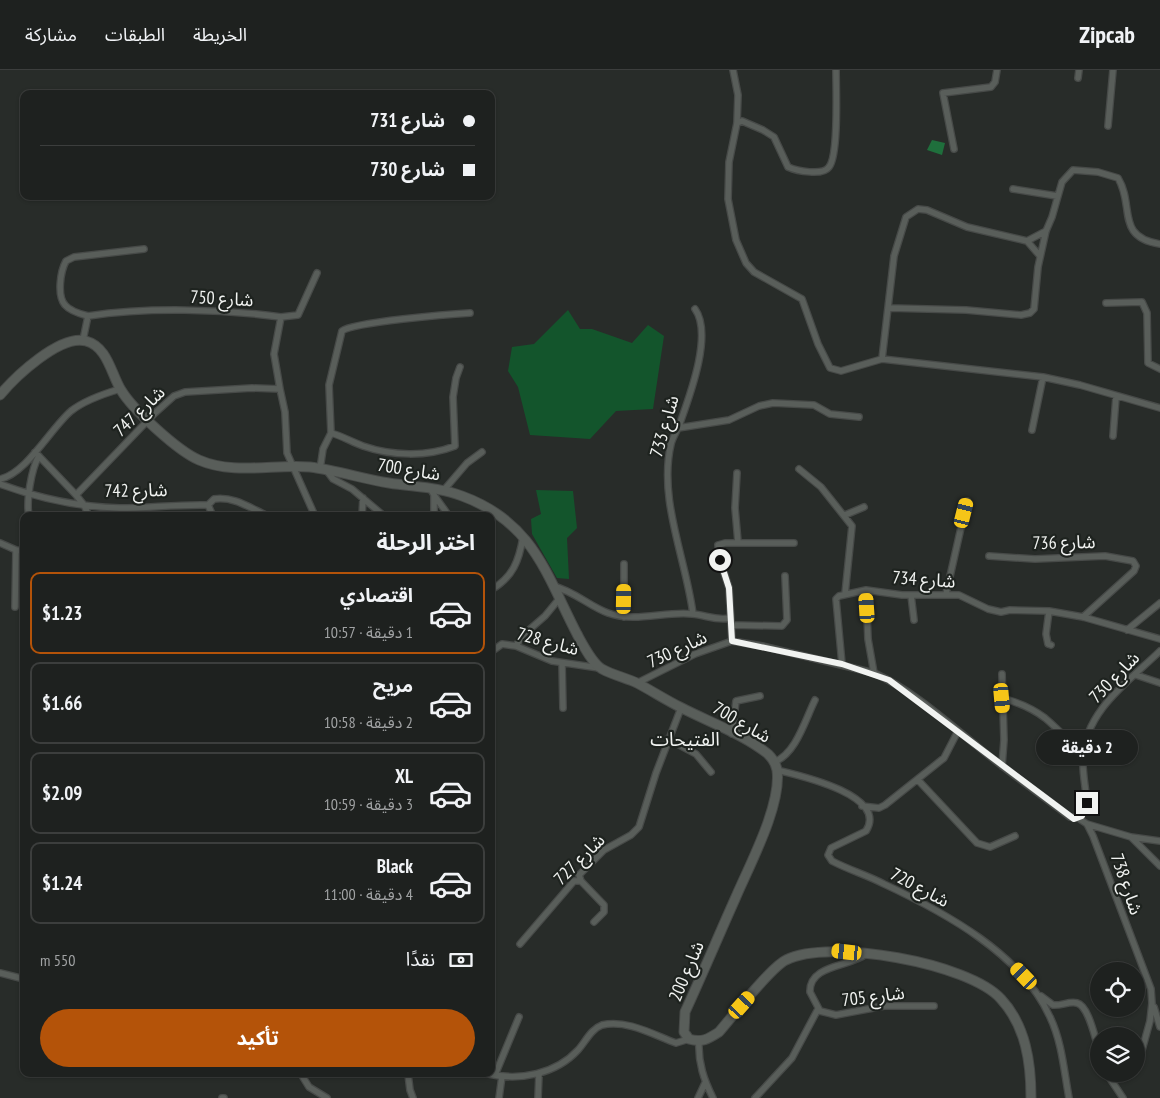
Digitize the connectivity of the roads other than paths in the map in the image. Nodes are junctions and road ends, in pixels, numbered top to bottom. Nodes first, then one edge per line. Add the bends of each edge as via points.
1 (733, 70) edge
2 (836, 70) edge
3 (997, 70) edge
4 (1078, 70) edge
5 (1113, 70) edge
6 (1078, 78) dead end
7 (737, 123) junction
8 (749, 125) junction
9 (1108, 126) dead end
10 (735, 132) junction
11 (954, 149) dead end
12 (1012, 189) dead end
13 (1057, 196) junction
14 (1046, 231) junction
15 (1027, 241) junction
16 (1160, 244) edge
17 (144, 249) dead end
18 (1040, 256) junction
19 (317, 273) dead end
20 (1106, 303) dead end
21 (695, 308) dead end
22 (888, 308) junction
23 (470, 313) dead end
24 (88, 316) junction
25 (282, 317) junction
26 (83, 340) junction
27 (882, 359) junction
28 (460, 367) dead end
29 (1160, 368) edge
30 (1043, 377) junction
31 (120, 389) junction
32 (280, 389) junction
33 (0, 395) edge
34 (1116, 397) junction
35 (1160, 408) edge
36 (859, 417) dead end
37 (148, 420) junction
38 (678, 428) junction
39 (1032, 430) dead end
40 (331, 432) junction
41 (1113, 436) dead end
42 (482, 452) dead end
43 (37, 454) junction
44 (294, 467) junction
45 (799, 469) dead end
46 (323, 470) junction
47 (737, 473) dead end
48 (0, 480) edge
49 (0, 484) edge
50 (436, 491) junction
51 (30, 495) junction
52 (76, 495) junction
53 (363, 498) junction
54 (967, 501) dead end
55 (84, 505) junction
56 (208, 505) junction
57 (864, 507) dead end
58 (29, 512) edge
59 (87, 512) edge
60 (211, 512) edge
61 (260, 512) edge
62 (313, 512) edge
63 (362, 512) edge
64 (379, 512) edge
65 (434, 512) edge
66 (447, 512) edge
67 (492, 512) edge
68 (495, 514) edge
69 (845, 516) junction
70 (523, 536) junction
71 (738, 542) junction
72 (0, 543) edge
73 (794, 543) dead end
74 (16, 550) junction
75 (20, 550) edge
76 (989, 556) dead end
77 (624, 564) dead end
78 (785, 576) dead end
79 (553, 586) junction
80 (495, 588) edge
81 (866, 590) junction
82 (845, 594) junction
83 (946, 594) junction
84 (911, 595) junction
85 (558, 598) junction
86 (1160, 603) edge
87 (14, 607) dead end
88 (1049, 611) junction
89 (693, 614) junction
90 (624, 617) junction
91 (1083, 617) junction
92 (914, 620) dead end
93 (730, 621) junction
94 (1127, 630) junction
95 (1160, 639) edge
96 (732, 641) junction
97 (1051, 645) dead end
98 (516, 646) junction
99 (495, 649) edge
100 (1160, 652) edge
101 (562, 663) junction
102 (842, 664) junction
103 (599, 668) junction
104 (874, 673) junction
105 (1002, 674) dead end
106 (1136, 674) junction
107 (637, 683) junction
108 (1160, 683) edge
109 (760, 696) dead end
110 (1002, 698) junction
111 (815, 700) dead end
112 (563, 708) dead end
113 (681, 708) junction
114 (958, 731) junction
115 (732, 734) junction
116 (668, 739) junction
117 (1084, 745) junction
118 (776, 766) junction
119 (1002, 766) junction
120 (711, 772) dead end
121 (918, 780) junction
122 (862, 806) junction
123 (1078, 818) junction
124 (1086, 824) junction
125 (1015, 836) dead end
126 (1131, 837) junction
127 (1160, 841) edge
128 (1160, 866) edge
129 (581, 880) junction
130 (594, 922) dead end
131 (520, 944) dead end
132 (866, 954) junction
133 (0, 974) edge
134 (20, 979) edge
135 (1033, 986) junction
136 (1152, 1003) junction
137 (934, 1006) dead end
138 (818, 1008) junction
139 (520, 1017) dead end
140 (1092, 1027) edge
141 (1160, 1028) edge
142 (1145, 1035) edge
143 (689, 1039) junction
144 (699, 1042) junction
145 (539, 1074) junction
146 (495, 1075) edge
147 (303, 1077) edge
148 (408, 1077) edge
149 (1112, 1082) edge
150 (705, 1083) junction
151 (327, 1098) edge
152 (413, 1098) edge
153 (500, 1098) edge
154 (538, 1098) edge
155 (698, 1098) edge
156 (713, 1098) edge
157 (755, 1098) edge
158 (1030, 1098) edge
159 (1069, 1098) edge
160 (1123, 1098) edge

1 - 7 street via 738,95
2 - 8 street via 834,152 827,170 816,172 788,167 774,137
3 - 11 street via 990,88 943,93
4 - 6 street
5 - 9 street
7 - 8 street via 742,121
7 - 10 street
8 - 10 street
10 - 27 street via 729,162 728,199 736,240 746,263 766,280 802,299 830,368 841,371
12 - 13 street
13 - 14 street
13 - 16 street via 1062,182 1073,170 1109,174 1120,182 1129,224 1135,234
14 - 15 street
14 - 18 street
15 - 18 street
15 - 22 street via 985,232 918,209 903,220 894,256
17 - 24 street via 74,257 66,261 62,274 62,299 67,307
18 - 22 street via 1034,309 1030,313
19 - 25 street via 298,315
20 - 29 street via 1142,302 1147,313 1148,363
21 - 38 street, شارع 733 via 701,320 702,338
22 - 27 street
23 - 40 street via 436,315 344,330 340,335 329,385
24 - 25 street, شارع 750 via 157,310
24 - 26 street
25 - 32 street via 274,354
26 - 31 main road, شارع 700 via 95,345 107,360
26 - 33 main road via 59,347 42,357 13,379
27 - 30 street
28 - 40 street via 453,397 455,446 430,452 389,452 361,446
30 - 34 street
30 - 39 street
31 - 37 main road, شارع 700
31 - 43 street via 73,409
32 - 37 street, شارع 747 via 181,393 168,399
32 - 44 street via 285,412 287,454
34 - 35 street
34 - 41 street
36 - 38 street via 830,414 814,405 784,403 768,404 729,420
37 - 44 main road, شارع 700 via 200,461 234,467
37 - 52 street, شارع 747
38 - 89 street, شارع 733 via 672,440 667,472
40 - 46 street via 323,449
42 - 50 street
43 - 48 street
43 - 51 street
43 - 52 street
44 - 46 main road, شارع 700
44 - 62 street
45 - 69 street via 821,487
46 - 50 main road, شارع 700
46 - 53 street
47 - 71 street via 735,508
49 - 51 street, شارع 742
50 - 65 street
50 - 66 street
50 - 67 main road, شارع 700 via 463,496
51 - 55 street, شارع 742
51 - 58 street
52 - 55 street
53 - 63 street
53 - 64 street
54 - 83 street
55 - 56 street, شارع 742 via 120,508
55 - 59 street
56 - 60 street
56 - 61 street, شارع 742 via 214,499 225,498
57 - 69 street
68 - 70 main road, شارع 700
69 - 82 street via 852,526 852,533 845,572
70 - 79 main road, شارع 700 via 541,560
70 - 80 street via 515,568
71 - 73 street
71 - 93 street via 720,543 717,549 728,582
72 - 74 street
74 - 75 street
74 - 87 street
76 - 91 street, شارع 736 via 1131,559 1136,566 1131,574
77 - 90 street
78 - 93 street via 787,620 782,626
79 - 85 main road, شارع 700
79 - 90 street
81 - 82 street, شارع 734
81 - 84 street, شارع 734
81 - 104 street via 868,639
82 - 102 street via 839,596 835,603
83 - 84 street, شارع 734
83 - 88 street, شارع 734 via 960,595 1001,612
84 - 92 street
85 - 98 street
85 - 103 main road, شارع 700
86 - 94 street
88 - 91 street, شارع 734
88 - 97 street via 1046,634
89 - 90 street
89 - 93 street
91 - 94 street, شارع 734
93 - 96 street
94 - 95 street, شارع 734
96 - 102 street, شارع 730
96 - 107 street, شارع 730 via 695,654
98 - 99 street, شارع 728 via 502,644
98 - 101 street, شارع 728
100 - 106 street, شارع 730
101 - 103 street, شارع 728
101 - 112 street
102 - 104 street, شارع 730
103 - 107 main road, شارع 700
104 - 114 street, شارع 730 via 910,694
105 - 110 street
106 - 108 street
106 - 117 street, شارع 730 via 1104,704
107 - 113 main road, شارع 700
109 - 115 street via 736,701
110 - 117 street via 1032,709 1063,737
110 - 119 street
111 - 118 street via 791,748
113 - 115 main road, شارع 700
113 - 116 street, شارع 727
114 - 119 street, شارع 730
114 - 121 street via 944,758
115 - 118 main road, شارع 700 via 768,755
116 - 120 street via 696,754
116 - 129 street, شارع 727 via 639,826 631,835 604,850 579,875
117 - 123 street, شارع 730 via 1086,808
118 - 122 street via 835,786
118 - 143 main road, شارع 200 via 776,789 763,835 685,1012 684,1032
119 - 123 street, شارع 730 via 1070,816
121 - 122 street via 879,808
121 - 125 street via 981,845 995,846
122 - 135 street, شارع 720 via 869,816 869,827 862,835 831,848 828,855 832,861 898,890 963,928 1014,965
123 - 124 street, شارع 738
124 - 126 street
124 - 136 street, شارع 738 via 1099,850 1150,989
126 - 127 street
126 - 128 street
129 - 130 street via 604,905 604,912
129 - 131 street, شارع 727 via 574,882
132 - 138 street, شارع 705 via 857,961 837,964 819,974 810,988
132 - 144 main road via 829,950 785,960 719,1032
132 - 158 main road via 947,969 984,985 1000,997 1024,1035
133 - 134 street
135 - 140 street via 1053,1005 1076,1003 1082,1006
135 - 159 street, شارع 720 via 1057,1036
136 - 141 street
136 - 142 street, شارع 738 via 1150,1024
137 - 138 street, شارع 705 via 884,1006 844,1016 828,1015
138 - 157 street via 792,1058
139 - 146 street
143 - 144 main road
143 - 145 street via 676,1043 638,1028 603,1025 593,1031 571,1056
144 - 150 street
145 - 146 street
145 - 154 street
146 - 153 street
147 - 151 street via 309,1087
148 - 152 street
149 - 160 street
150 - 155 street
150 - 156 street

